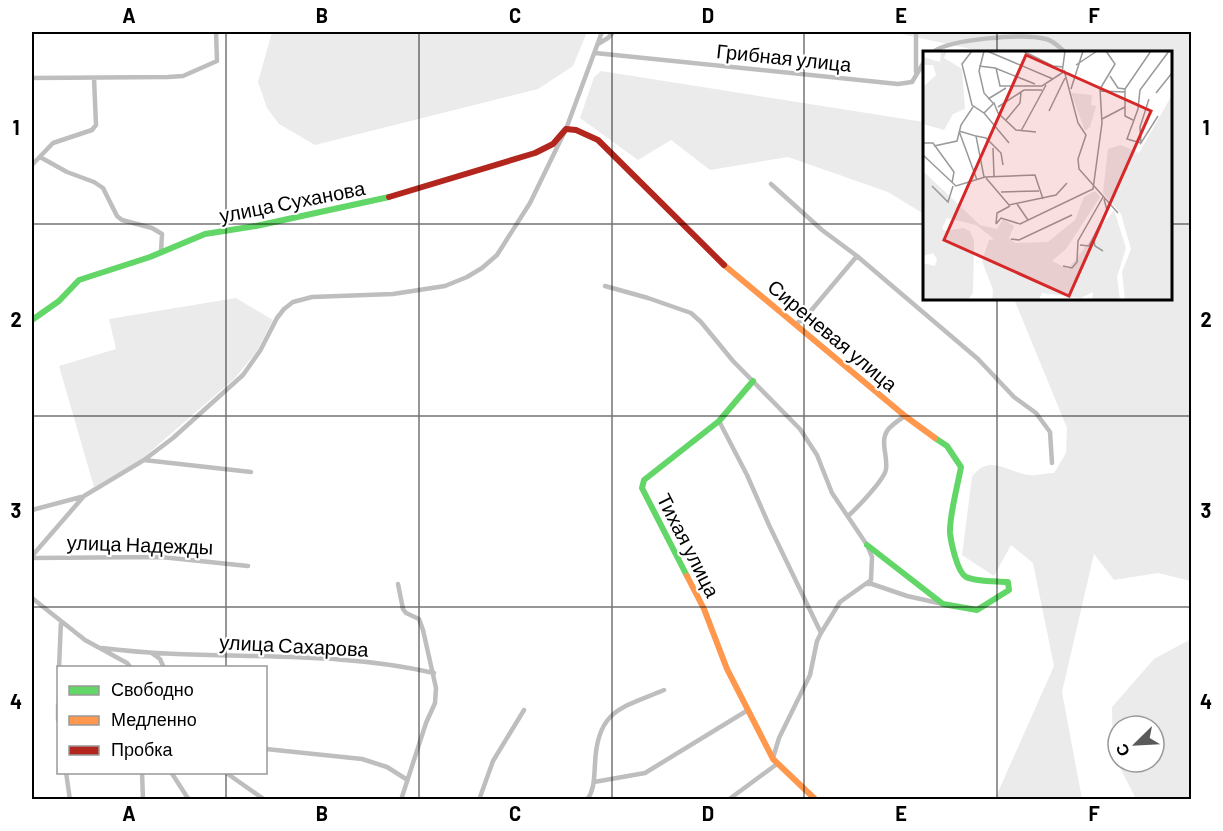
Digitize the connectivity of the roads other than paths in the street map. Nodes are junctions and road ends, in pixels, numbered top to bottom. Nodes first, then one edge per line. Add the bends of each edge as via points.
1 (216, 32) edge
2 (602, 32) edge
3 (613, 32) edge
4 (916, 32) edge
5 (598, 44) junction
6 (934, 51) edge
7 (1064, 51) edge
8 (595, 53) junction
9 (923, 63) edge
10 (916, 72) junction
11 (32, 78) edge
12 (94, 78) junction
13 (566, 129) junction
14 (40, 156) junction
15 (32, 165) edge
16 (771, 184) dead end
17 (161, 252) junction
18 (857, 256) junction
19 (605, 286) dead end
20 (32, 320) edge
21 (793, 323) junction
22 (753, 381) junction
23 (905, 416) junction
24 (719, 421) junction
25 (144, 460) junction
26 (1052, 463) dead end
27 (251, 472) dead end
28 (84, 496) junction
29 (32, 510) edge
30 (848, 516) junction
31 (867, 545) junction
32 (32, 557) edge
33 (248, 566) dead end
34 (398, 584) dead end
35 (867, 584) junction
36 (32, 598) edge
37 (943, 604) junction
38 (61, 621) junction
39 (821, 633) junction
40 (102, 648) junction
41 (153, 654) junction
42 (59, 666) edge
43 (129, 666) edge
44 (163, 666) edge
45 (434, 673) junction
46 (664, 690) dead end
47 (524, 710) dead end
48 (748, 710) junction
49 (267, 749) edge
50 (775, 761) junction
51 (66, 774) edge
52 (142, 774) edge
53 (172, 774) edge
54 (228, 774) edge
55 (406, 779) junction
56 (594, 782) junction
57 (813, 798) edge
58 (70, 800) edge
59 (143, 800) edge
60 (189, 800) edge
61 (265, 800) edge
62 (401, 800) edge
63 (479, 800) edge
64 (587, 800) edge
65 (728, 800) edge

1 - 12 street via 217,61 183,76
2 - 5 street
3 - 5 street
4 - 10 street
5 - 8 street
6 - 7 street via 951,45 1019,36 1054,42
8 - 10 street, Грибная улица via 898,84 912,82
8 - 13 street
9 - 10 street
11 - 12 street
12 - 14 street via 96,125 92,130 53,143
13 - 17 street, улица Суханова via 544,150 516,160 372,202 205,234
13 - 21 street, Сиреневая улица via 576,129 598,140 716,258
13 - 25 street via 530,203 497,255 483,268 445,286 293,302 277,318 243,375
14 - 15 street
14 - 17 street via 103,188 122,220 162,234
16 - 18 street
17 - 20 street, улица Суханова via 79,280 59,301
18 - 21 street via 804,319
18 - 26 street via 1036,413 1050,432
19 - 22 street via 692,314
21 - 23 street, Сиреневая улица
22 - 24 street, Тихая улица
22 - 30 street via 812,446 832,493
23 - 30 street via 885,436 883,478
23 - 37 street, Сиреневая улица via 947,447 961,467 950,532 959,569 973,579 1008,582 1006,594 977,610
24 - 39 street
24 - 48 street, Тихая улица via 644,480 642,488 704,609
25 - 27 street
25 - 28 street
28 - 29 street
28 - 32 street
30 - 31 street
31 - 35 street via 873,568
31 - 37 street
32 - 33 street, улица Надежды via 160,557
34 - 45 street via 403,609 419,619
35 - 37 street
35 - 39 street via 840,602
36 - 38 street
38 - 40 street
38 - 42 street
39 - 50 street via 810,675 779,738
40 - 41 street, улица Сахарова
40 - 43 street
41 - 44 street
41 - 45 street, улица Сахарова via 364,662
45 - 55 street via 435,703
46 - 56 street via 608,717 598,742
47 - 63 street via 493,761
48 - 50 street, Тихая улица
48 - 56 street via 645,773
49 - 55 street via 362,759 387,767
50 - 57 street
50 - 65 street
51 - 58 street
52 - 59 street
53 - 60 street
54 - 61 street
55 - 62 street
56 - 64 street

